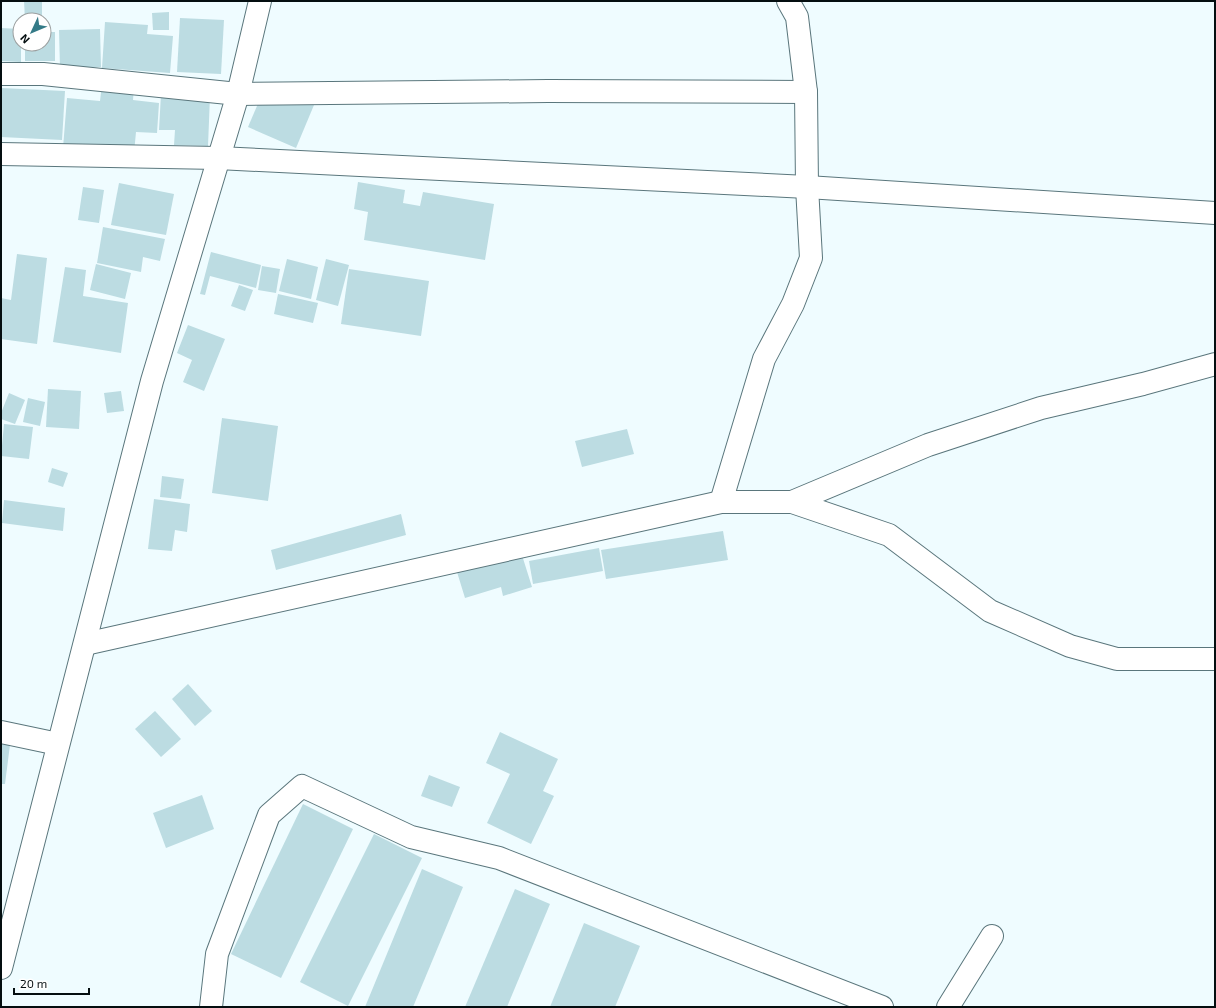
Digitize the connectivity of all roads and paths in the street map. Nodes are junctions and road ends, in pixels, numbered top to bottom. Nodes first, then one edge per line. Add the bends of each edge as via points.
1 (260, 1) edge
2 (788, 1) edge
3 (1, 74) edge
4 (806, 92) junction
5 (238, 94) junction
6 (1, 154) edge
7 (218, 158) junction
8 (807, 187) junction
9 (1215, 213) edge
10 (1215, 364) edge
11 (721, 502) junction
12 (792, 502) junction
13 (85, 644) junction
14 (1215, 659) edge
15 (1, 732) edge
16 (58, 744) junction
17 (992, 936) dead end
18 (1, 968) edge
19 (211, 1007) edge
20 (882, 1007) edge
21 (948, 1007) edge

1 - 5 street
2 - 4 street via 797,17
3 - 5 street via 43,74
4 - 5 street
4 - 8 street
5 - 7 street
6 - 7 street
7 - 8 street
7 - 13 street via 152,381
8 - 9 street
8 - 11 street via 811,258 793,304 764,359
10 - 12 street via 1041,408 928,445
11 - 12 street
11 - 13 street
12 - 14 street via 890,535 990,611 1070,646 1117,659
13 - 16 street
15 - 16 street
16 - 18 street
17 - 21 street
19 - 20 street via 217,954 269,815 302,786 410,837 499,858

